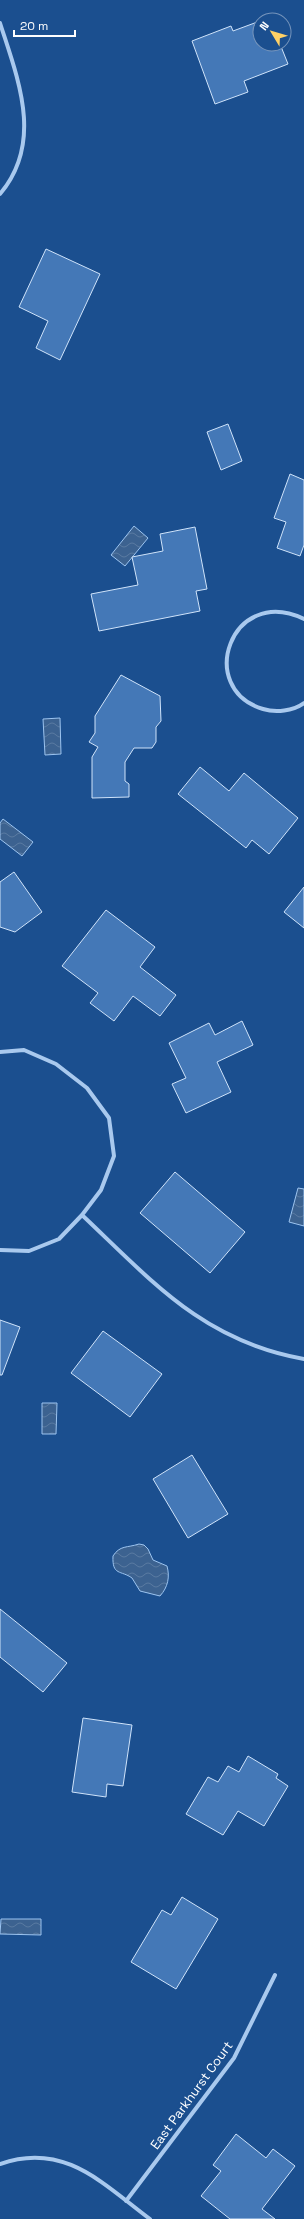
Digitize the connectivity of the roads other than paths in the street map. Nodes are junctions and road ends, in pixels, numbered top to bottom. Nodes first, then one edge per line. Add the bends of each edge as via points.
1 (0, 23) edge
2 (0, 194) edge
3 (304, 619) edge
4 (303, 705) edge
5 (0, 1052) edge
6 (82, 1215) junction
7 (0, 1250) edge
8 (304, 1359) edge
9 (275, 1975) dead end
10 (0, 2164) edge
11 (126, 2201) junction
12 (150, 2219) edge

1 - 2 street via 20,86 25,116 25,137 19,162
3 - 4 street via 292,613 275,611 259,614 244,623 234,635 228,651 227,667 231,683 241,697 254,707 276,711
5 - 6 street via 24,1050 56,1064 87,1088 109,1118 114,1156 101,1190
6 - 7 street via 59,1239 30,1251
6 - 8 street via 168,1296 203,1322 245,1343
9 - 11 street, East Parkhurst Court via 234,2058
10 - 11 street via 14,2159 37,2157 60,2160 82,2169
11 - 12 street

